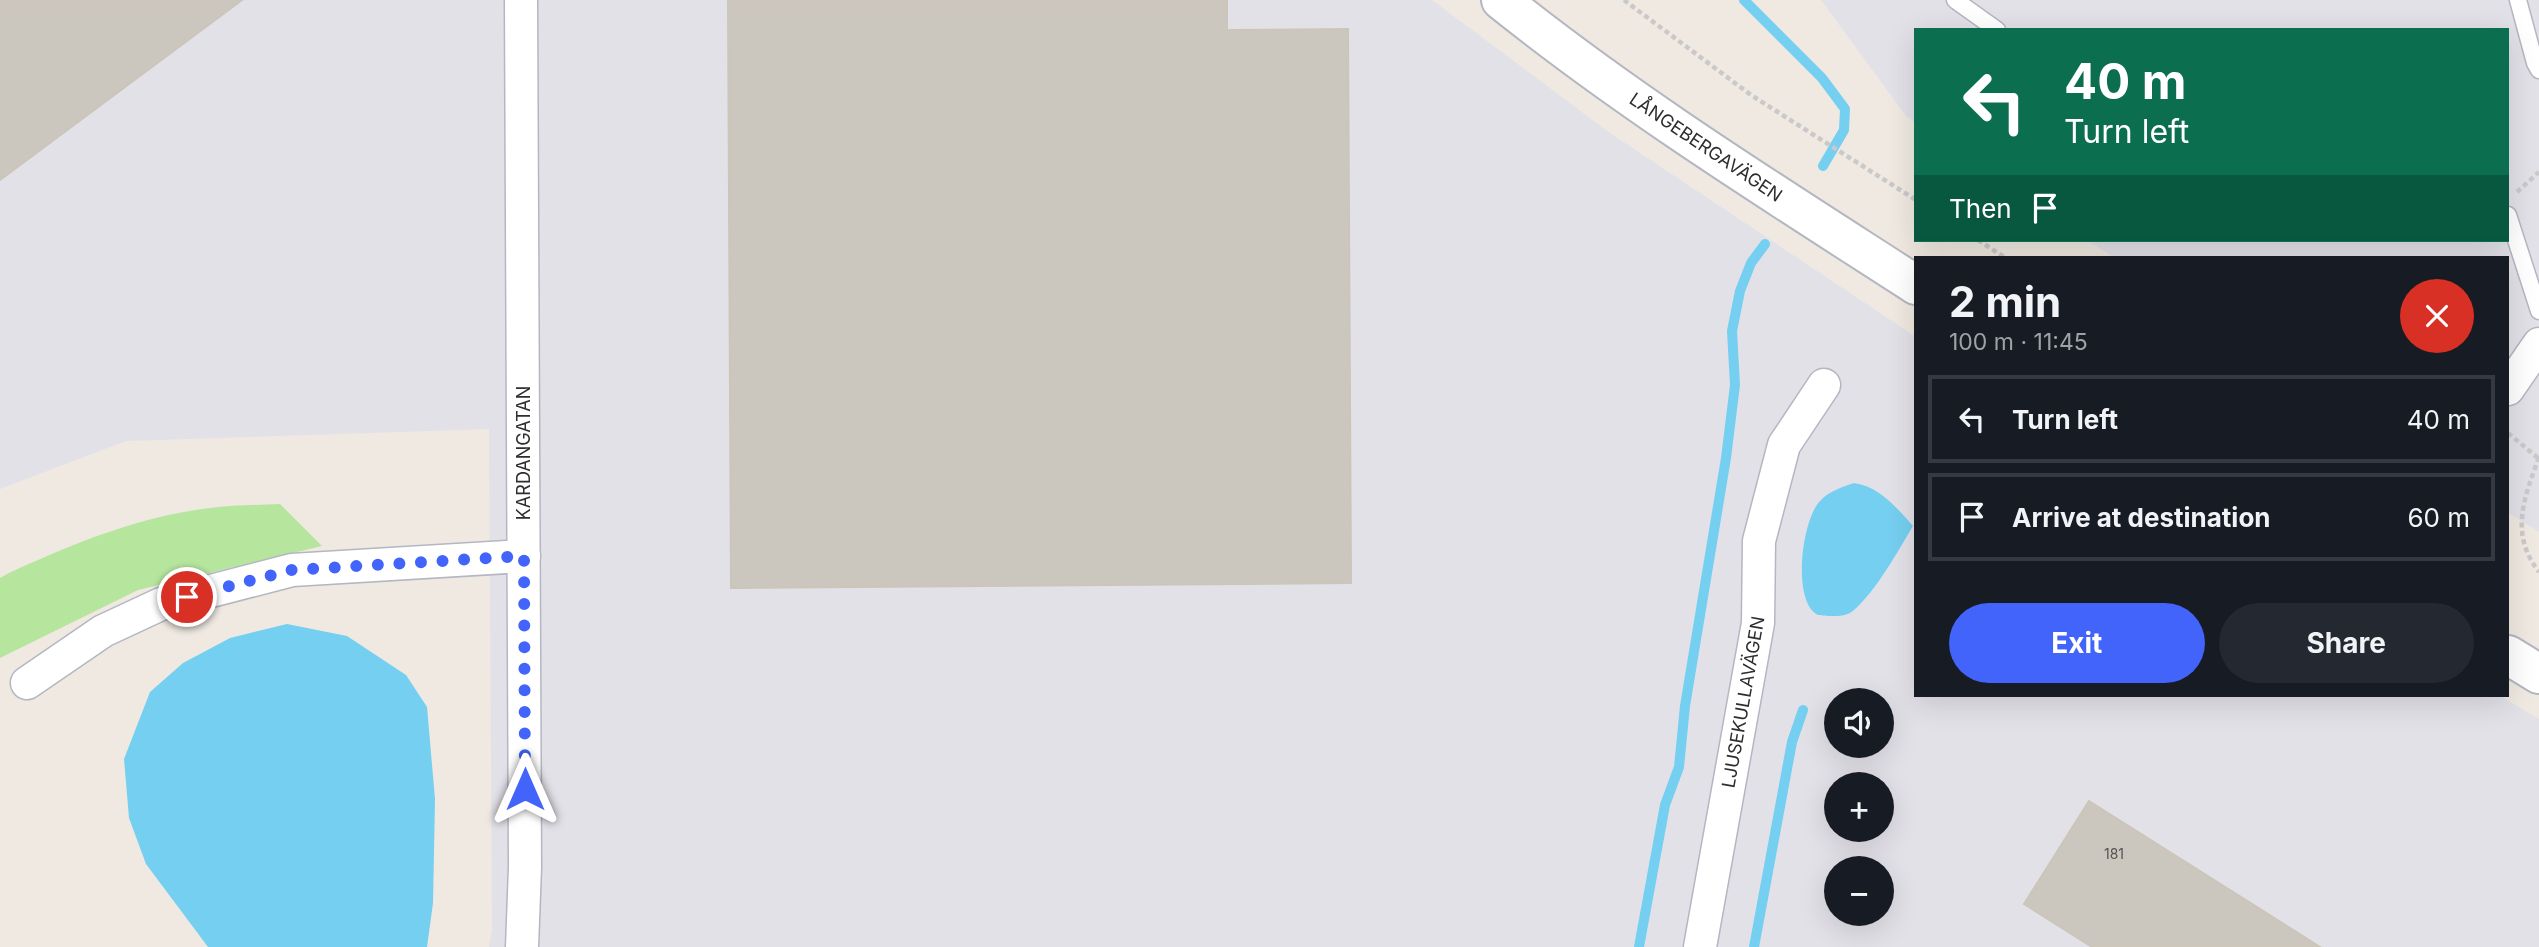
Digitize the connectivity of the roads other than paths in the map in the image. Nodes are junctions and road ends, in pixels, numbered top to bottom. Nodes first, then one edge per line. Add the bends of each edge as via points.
1 (521, 0) edge
2 (1501, 0) edge
3 (1955, 0) edge
4 (2522, 2) edge
5 (1994, 28) edge
6 (2539, 70) edge
7 (2509, 218) edge
8 (1914, 284) edge
9 (2539, 311) edge
10 (2539, 344) edge
11 (1824, 385) dead end
12 (2509, 387) edge
13 (524, 556) junction
14 (2509, 656) edge
15 (2539, 674) edge
16 (27, 683) dead end
17 (523, 947) edge
18 (1700, 947) edge

1 - 13 street, KARDANGATAN
2 - 8 street, LÅNGEBERGAVÄGEN via 1699,144
3 - 5 lane
4 - 6 lane
7 - 9 lane
10 - 12 street
11 - 18 street, LJUSEKULLAVÄGEN via 1784,444 1759,541 1758,623
13 - 16 street via 292,570 161,604 103,631
13 - 17 street, KARDANGATAN
14 - 15 street

